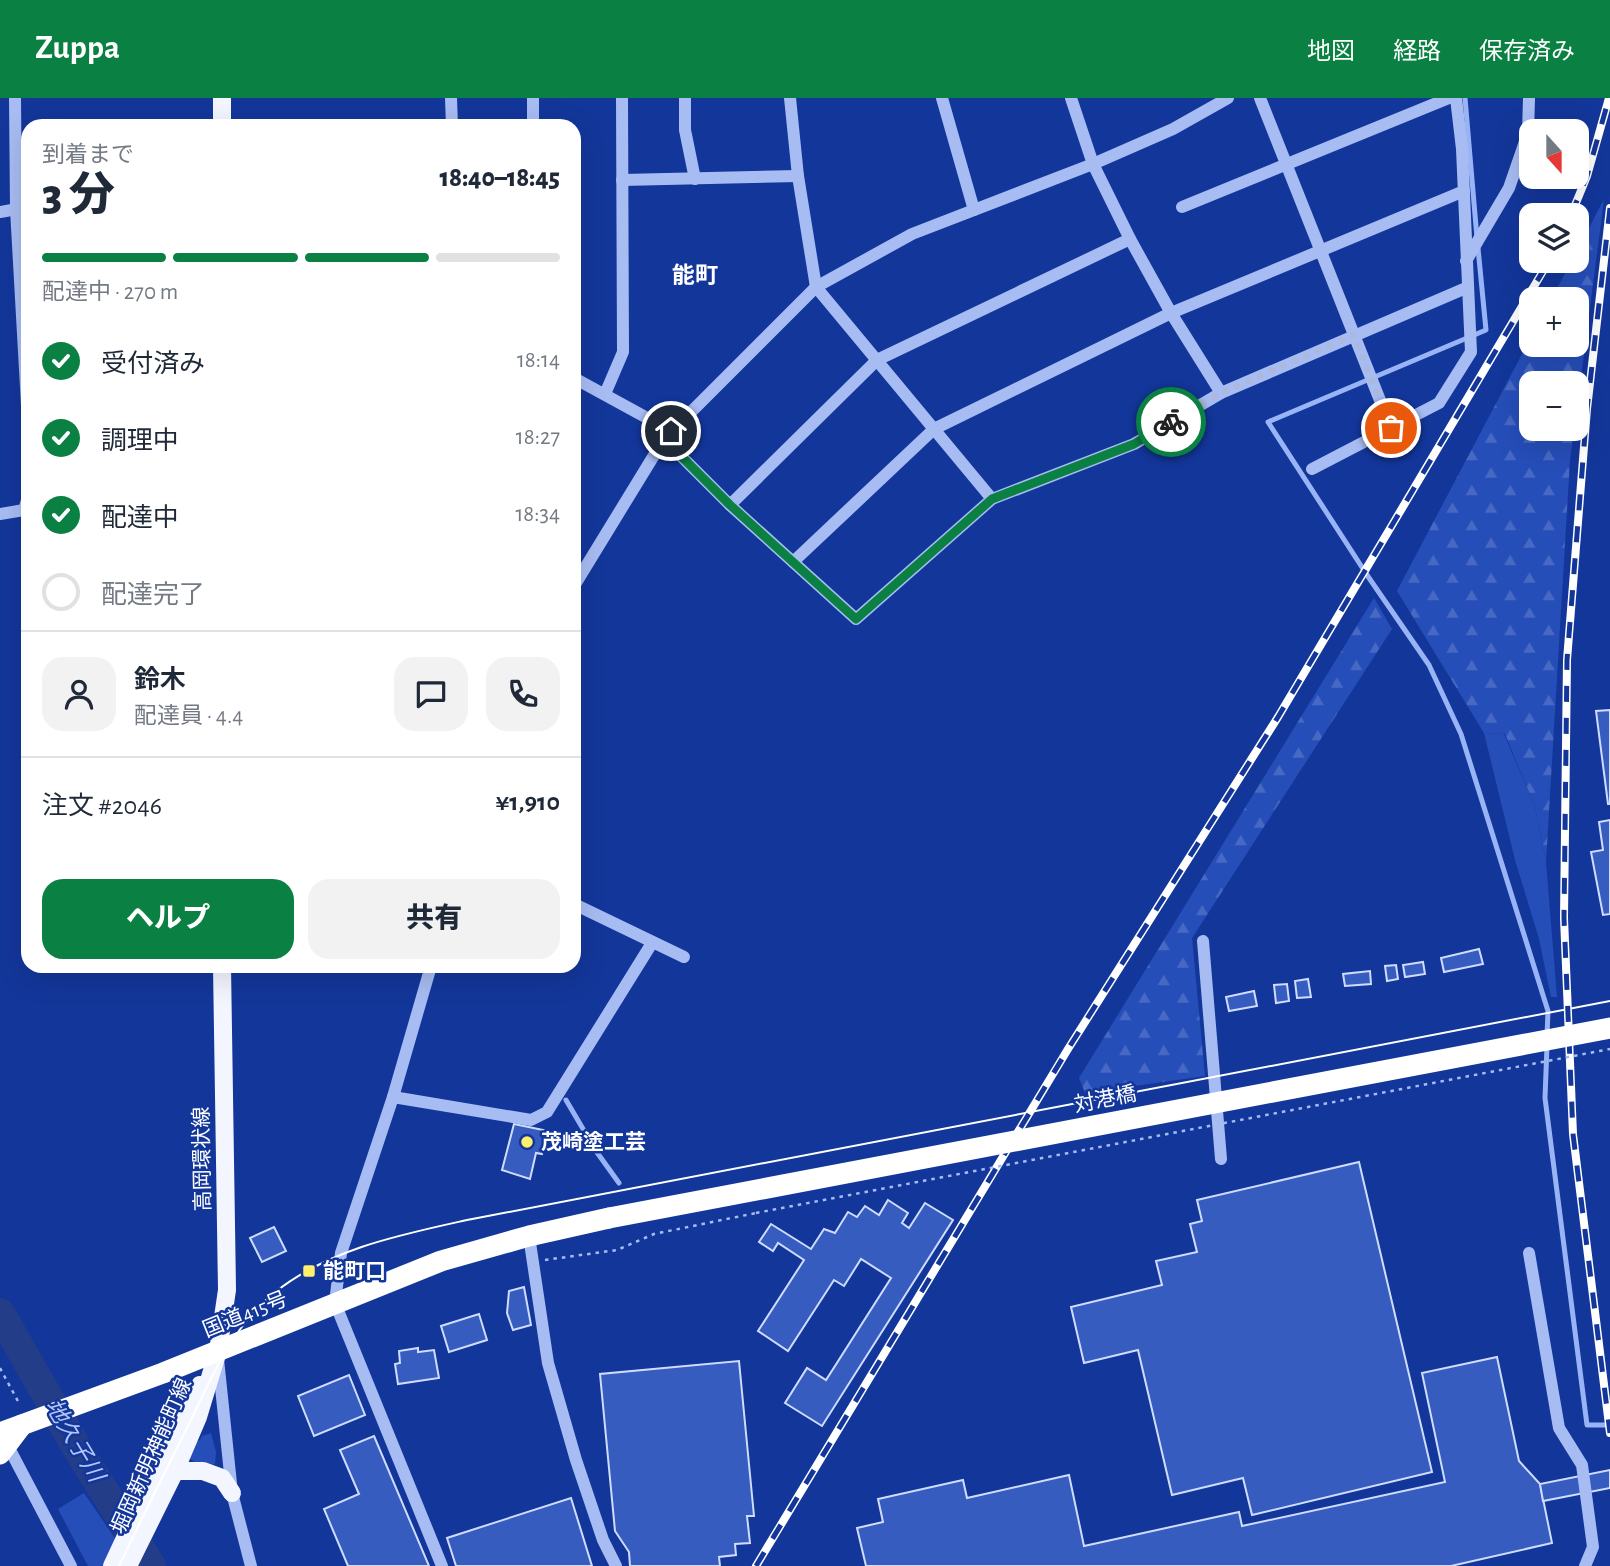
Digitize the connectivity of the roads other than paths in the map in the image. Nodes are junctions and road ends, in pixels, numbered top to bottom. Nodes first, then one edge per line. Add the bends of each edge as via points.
1 (15, 98) edge
2 (222, 98) edge
3 (456, 98) edge
4 (533, 98) edge
5 (622, 98) edge
6 (685, 98) edge
7 (790, 98) edge
8 (942, 98) edge
9 (1072, 98) edge
10 (1228, 98) edge
11 (1260, 98) edge
12 (1449, 98) edge
13 (1456, 98) edge
14 (1529, 98) edge
15 (222, 119) edge
16 (453, 119) edge
17 (533, 119) edge
18 (1285, 163) junction
19 (1093, 164) junction
20 (798, 176) junction
21 (695, 178) junction
22 (622, 180) junction
23 (1464, 191) junction
24 (21, 192) edge
25 (1182, 207) dead end
26 (21, 208) edge
27 (974, 209) junction
28 (0, 212) edge
29 (1130, 239) junction
30 (1321, 250) junction
31 (1466, 263) junction
32 (816, 287) junction
33 (1466, 288) junction
34 (1171, 313) junction
35 (1354, 335) junction
36 (877, 359) junction
37 (581, 382) edge
38 (1221, 393) junction
39 (605, 394) junction
40 (1391, 428) junction
41 (934, 429) junction
42 (667, 435) junction
43 (1312, 469) dead end
44 (992, 499) junction
45 (730, 505) junction
46 (21, 510) edge
47 (0, 514) edge
48 (793, 562) junction
49 (581, 575) edge
50 (581, 908) edge
51 (1203, 941) dead end
52 (652, 943) junction
53 (684, 957) dead end
54 (222, 973) edge
55 (429, 973) edge
56 (1610, 1028) edge
57 (393, 1097) junction
58 (1221, 1159) dead end
59 (609, 1218) joint
60 (529, 1236) junction
61 (1529, 1253) dead end
62 (335, 1303) junction
63 (218, 1351) junction
64 (3, 1444) edge
65 (174, 1471) junction
66 (232, 1493) junction
67 (145, 1514) junction
68 (129, 1563) edge
69 (71, 1566) edge
70 (112, 1566) edge
71 (251, 1566) edge
72 (442, 1566) edge
73 (616, 1566) edge
74 (1585, 1566) edge

1 - 24 street
2 - 15 main road
3 - 16 street
4 - 17 street
5 - 22 street
6 - 21 street via 685,130
7 - 20 street
8 - 27 street
9 - 19 street
10 - 19 street
11 - 18 street
12 - 18 street
13 - 23 street
14 - 31 street via 1528,133 1508,188
18 - 25 street
18 - 30 street
19 - 27 street
19 - 29 street
20 - 21 street
20 - 32 street
21 - 22 street
22 - 39 street via 623,352
23 - 30 street
23 - 31 street
26 - 28 street
27 - 32 street via 912,234
29 - 34 street
29 - 36 street
30 - 34 street
30 - 35 street
31 - 33 street
32 - 36 street
32 - 42 street
33 - 35 street
33 - 40 street via 1471,352 1439,403
34 - 38 street
34 - 41 street
35 - 38 street
35 - 40 street
36 - 41 street
36 - 45 street
37 - 39 street
38 - 44 street via 1134,444
39 - 42 street
40 - 43 street
41 - 44 street
41 - 48 street
42 - 45 street
42 - 49 street
44 - 48 street via 856,619
45 - 48 street
46 - 47 street
50 - 52 street
51 - 58 street
52 - 53 street
52 - 57 street via 547,1112 531,1120
54 - 63 main road, 高岡環状線 via 227,1290
55 - 57 street
56 - 59 highway, 対港橋, bridge
57 - 62 street via 341,1253
59 - 60 highway, 国道415号
60 - 62 highway, 国道415号 via 441,1261
60 - 73 street via 548,1363 576,1460
61 - 74 street via 1559,1428 1582,1465 1593,1547
62 - 63 highway, 国道415号
62 - 72 street
63 - 64 highway, 国道415号 via 28,1424
63 - 65 main road, 堀岡新明神能町線 via 198,1417
63 - 66 street
63 - 67 main road, 堀岡新明神能町線 via 177,1427
64 - 69 street
65 - 66 main road via 203,1471 222,1478
65 - 67 main road, 堀岡新明神能町線
66 - 71 street
67 - 68 main road, 堀岡新明神能町線
67 - 70 main road, 堀岡新明神能町線

